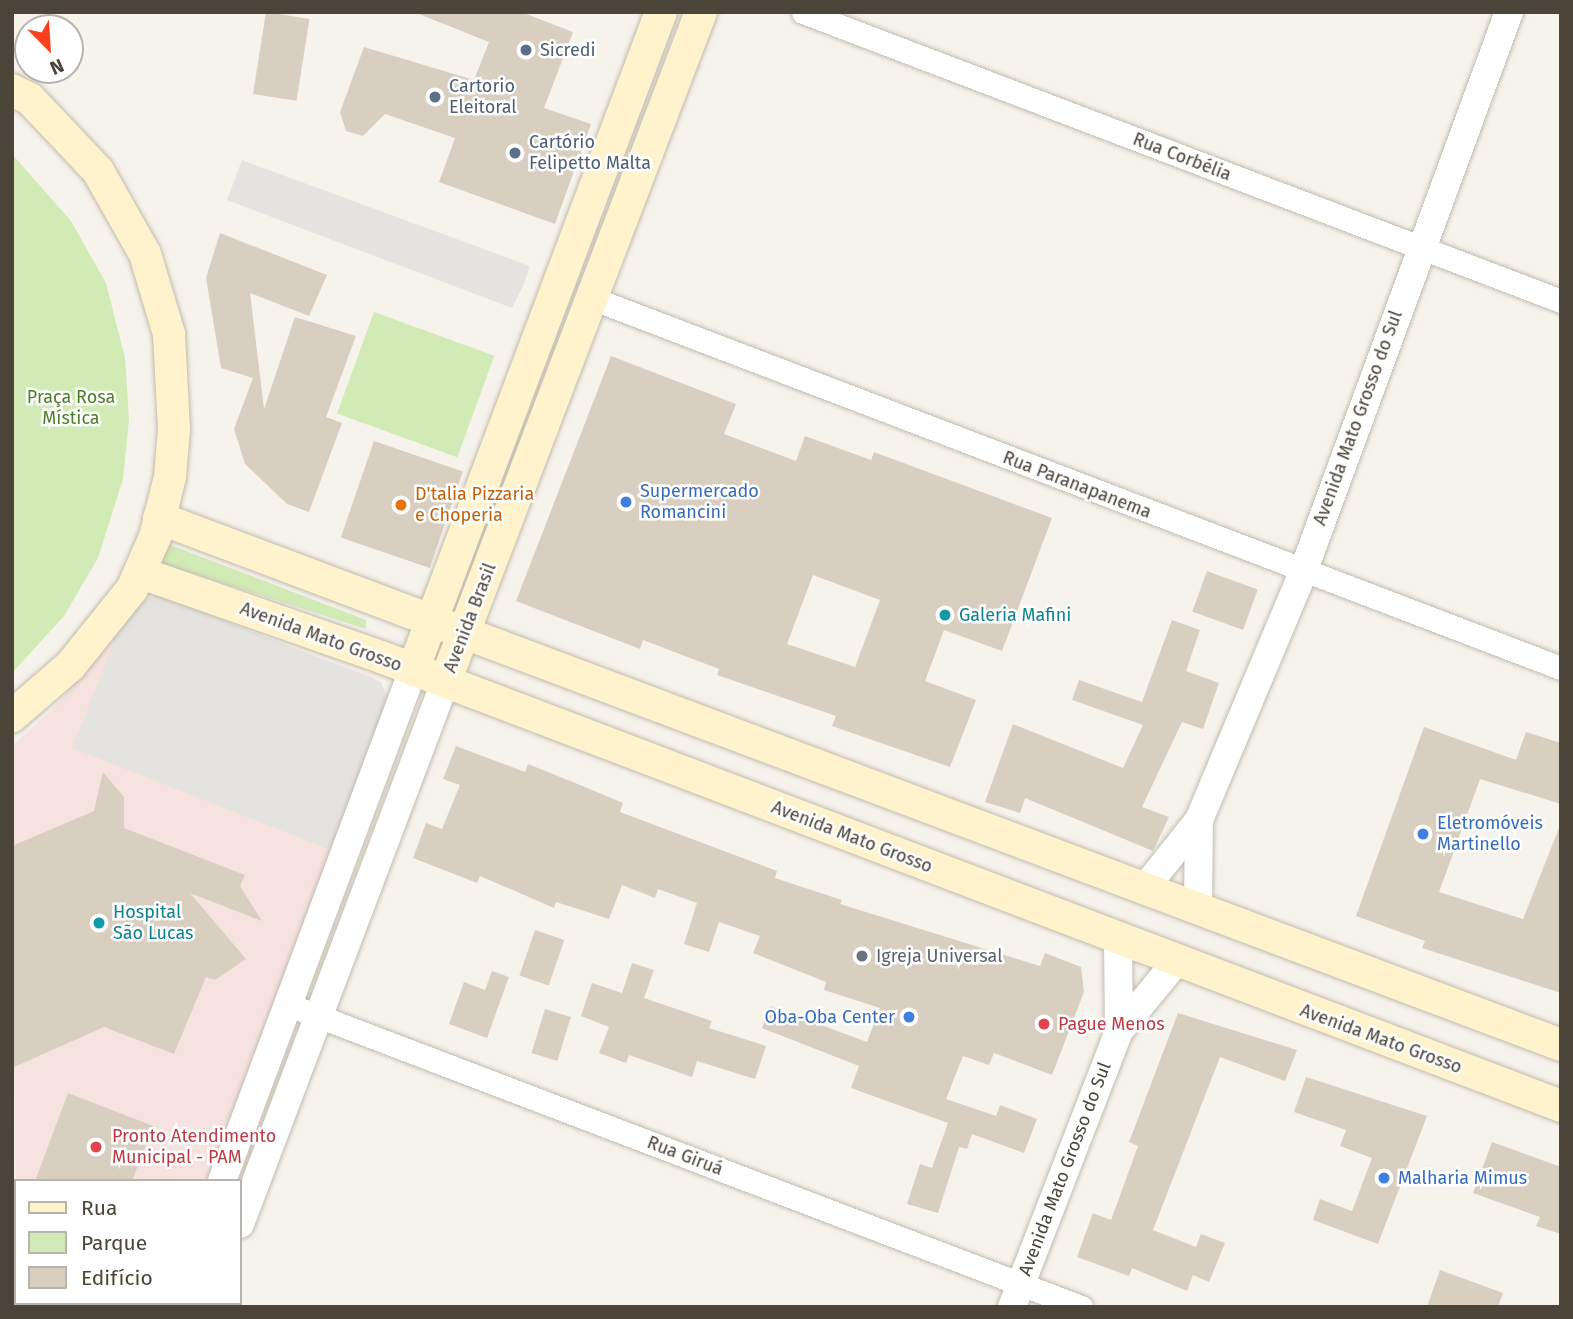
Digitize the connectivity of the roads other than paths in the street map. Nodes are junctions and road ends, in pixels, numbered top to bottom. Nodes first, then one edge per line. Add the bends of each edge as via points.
1 (662, 12) edge
2 (701, 12) edge
3 (803, 12) edge
4 (1509, 12) edge
5 (12, 90) edge
6 (1419, 247) junction
7 (594, 299) junction
8 (1561, 301) edge
9 (159, 518) junction
10 (1303, 572) junction
11 (141, 573) junction
12 (431, 623) junction
13 (463, 635) junction
14 (1561, 668) edge
15 (413, 670) junction
16 (445, 682) junction
17 (12, 716) edge
18 (1199, 820) junction
19 (1144, 889) junction
20 (1198, 909) junction
21 (1118, 939) junction
22 (1175, 963) junction
23 (289, 1005) junction
24 (319, 1017) junction
25 (1119, 1031) junction
26 (1561, 1045) edge
27 (1561, 1106) edge
28 (223, 1179) edge
29 (242, 1219) edge
30 (1016, 1295) edge
31 (1081, 1307) edge

1 - 12 main road, Avenida Brasil
2 - 7 main road, Avenida Brasil
3 - 6 street, Rua Corbélia
4 - 6 street, Avenida Mato Grosso do Sul
5 - 9 main road via 30,99 98,171 146,257 171,352 170,477
6 - 8 street, Rua Corbélia
6 - 10 street, Avenida Mato Grosso do Sul
7 - 10 street, Rua Paranapanema
7 - 13 main road, Avenida Brasil
9 - 11 main road
9 - 12 main road
10 - 14 street, Rua Paranapanema
10 - 18 street, Avenida Mato Grosso do Sul
11 - 15 main road, Avenida Mato Grosso
11 - 17 main road via 70,666
12 - 13 main road
12 - 15 main road, Avenida Brasil
13 - 16 main road, Avenida Brasil
13 - 19 main road
15 - 16 main road, Avenida Mato Grosso
15 - 23 street, Avenida Brasil
16 - 21 main road, Avenida Mato Grosso
16 - 24 street, Avenida Brasil
18 - 19 street
18 - 20 street
19 - 20 main road
20 - 26 main road
21 - 22 main road, Avenida Mato Grosso
21 - 25 street
22 - 25 street
22 - 27 main road, Avenida Mato Grosso
23 - 24 street, Rua Giruá
23 - 28 street, Avenida Brasil
24 - 29 street, Avenida Brasil
24 - 30 street, Rua Giruá
25 - 30 street, Avenida Mato Grosso do Sul
30 - 31 street, Rua Giruá

